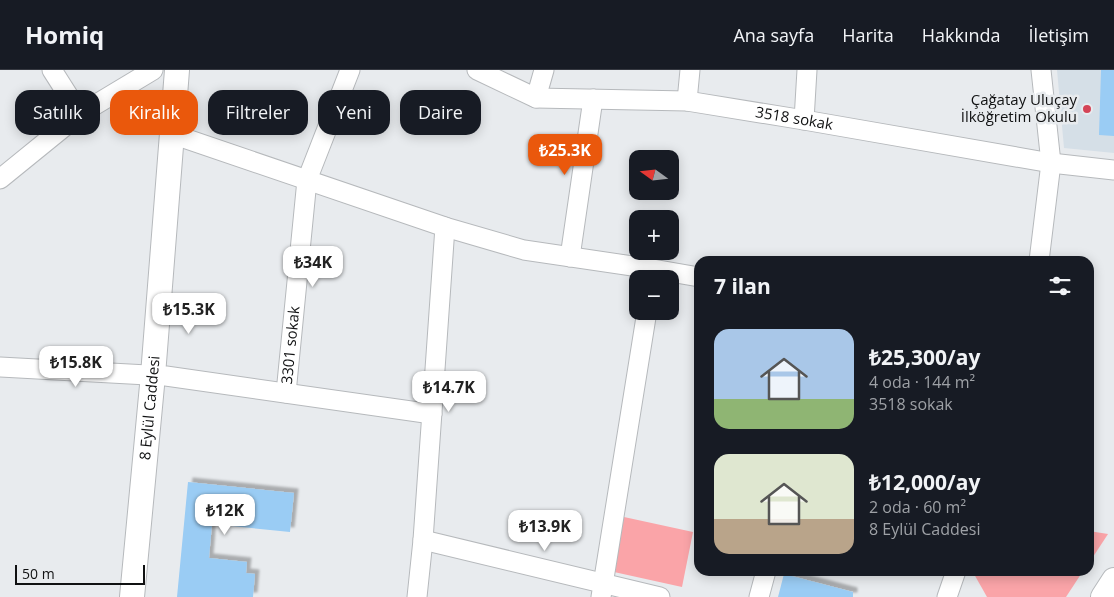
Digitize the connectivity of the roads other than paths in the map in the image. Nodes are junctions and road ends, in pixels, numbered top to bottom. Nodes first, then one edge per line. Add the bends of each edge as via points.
1 (52, 70) edge
2 (153, 70) edge
3 (177, 70) edge
4 (190, 70) edge
5 (350, 70) edge
6 (477, 70) edge
7 (544, 70) edge
8 (690, 70) edge
9 (807, 70) edge
10 (1041, 70) edge
11 (65, 90) edge
12 (536, 98) junction
13 (593, 99) junction
14 (100, 102) edge
15 (687, 102) junction
16 (804, 120) junction
17 (54, 135) edge
18 (179, 136) junction
19 (1051, 163) junction
20 (1114, 170) edge
21 (0, 178) edge
22 (307, 180) junction
23 (445, 227) junction
24 (1040, 256) edge
25 (570, 257) junction
26 (633, 270) edge
27 (679, 276) edge
28 (694, 277) edge
29 (646, 320) edge
30 (0, 367) edge
31 (160, 376) junction
32 (286, 393) junction
33 (432, 414) junction
34 (423, 540) junction
35 (765, 576) edge
36 (954, 576) edge
37 (1114, 580) edge
38 (603, 590) edge
39 (132, 597) edge
40 (148, 597) edge
41 (417, 597) edge
42 (660, 597) edge
43 (759, 597) edge
44 (947, 597) edge
45 (1103, 597) edge

1 - 11 street
2 - 14 street
3 - 18 main road, 8 Eylül Caddesi
4 - 18 main road
5 - 22 street, 3301 sokak
6 - 12 street, 3518 sokak
7 - 12 street
8 - 15 street
9 - 16 street
10 - 19 street
12 - 13 street, 3518 sokak
13 - 15 street, 3518 sokak
13 - 25 street
15 - 16 street, 3518 sokak
16 - 19 street, 3518 sokak
17 - 21 street
18 - 22 street
18 - 31 main road, 8 Eylül Caddesi
19 - 20 street, 3518 sokak
19 - 24 street
22 - 23 street
22 - 32 street, 3301 sokak
23 - 25 street via 524,250
23 - 33 street
25 - 26 street
27 - 28 street
29 - 38 street
30 - 31 street
31 - 32 street
31 - 39 main road, 8 Eylül Caddesi
31 - 40 main road
32 - 33 street
33 - 34 street
34 - 38 street
34 - 41 street
35 - 43 street
36 - 44 street
37 - 45 main road
38 - 42 street

